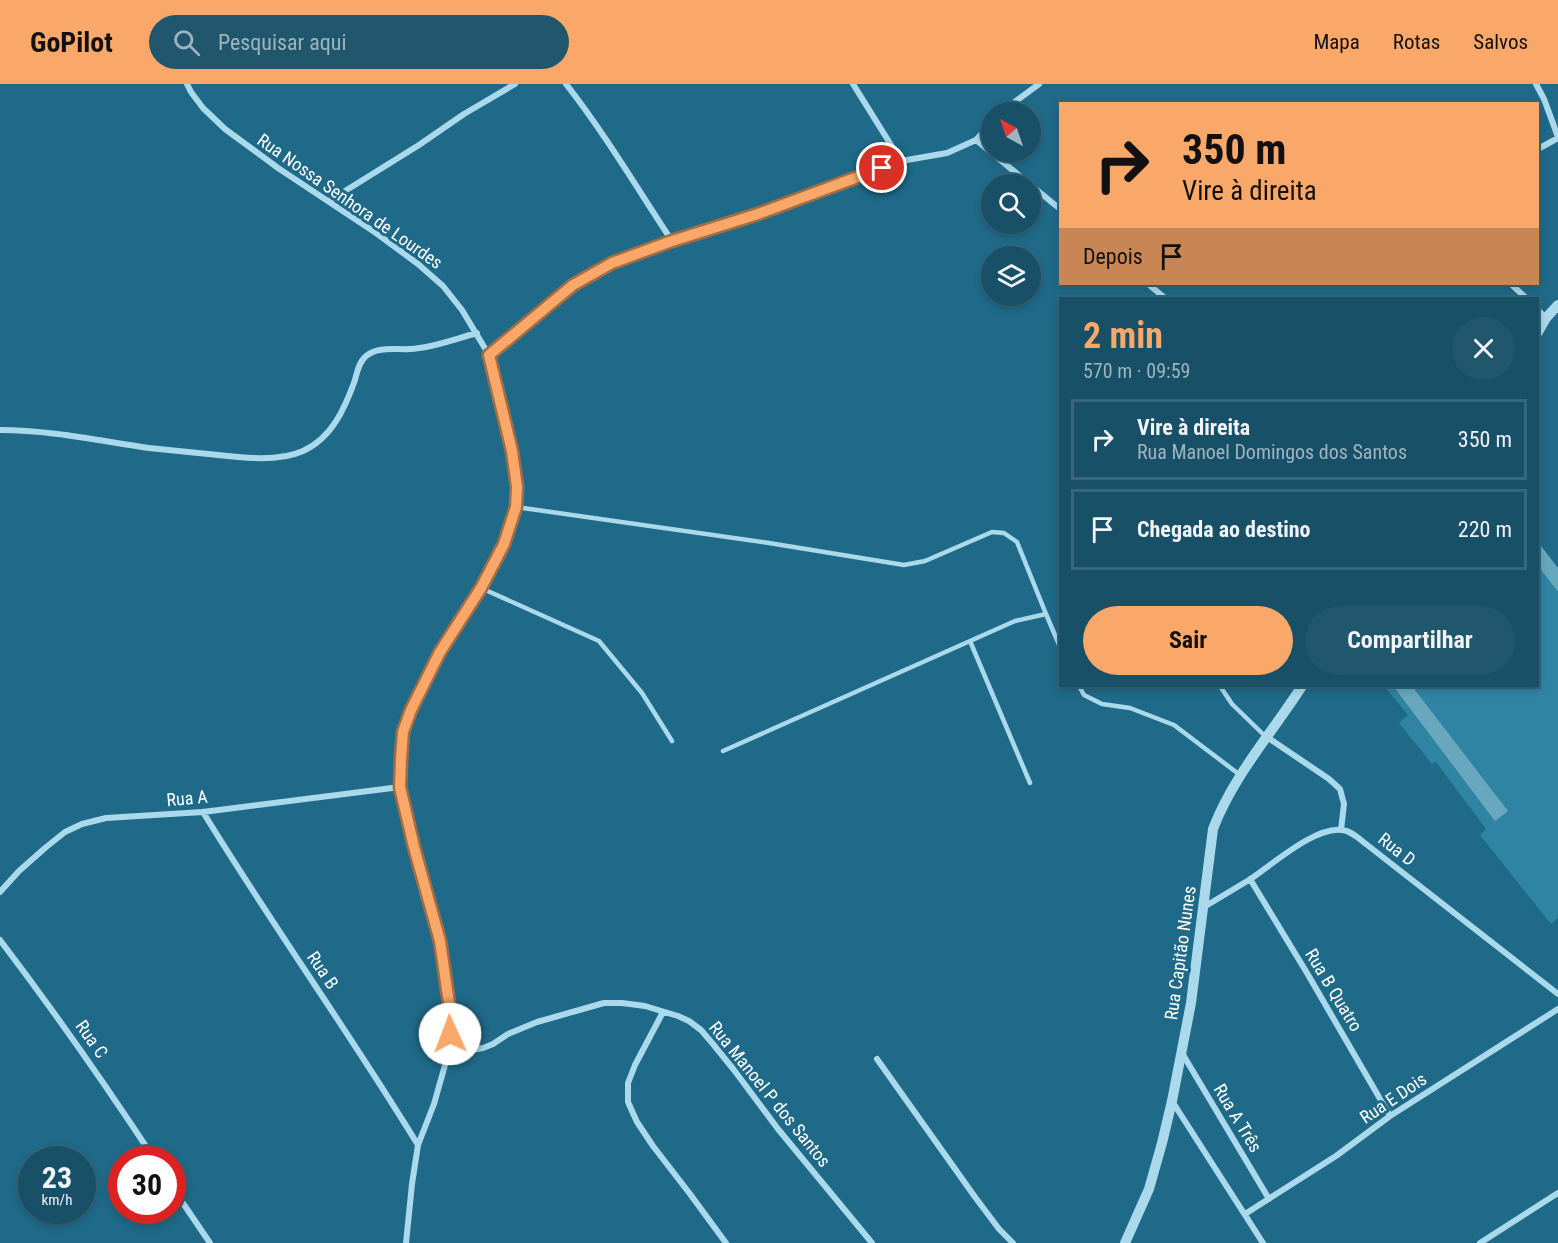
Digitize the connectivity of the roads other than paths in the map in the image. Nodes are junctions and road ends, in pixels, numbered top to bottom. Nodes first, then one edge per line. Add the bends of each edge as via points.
1 (187, 84) edge
2 (515, 84) edge
3 (566, 84) edge
4 (853, 84) edge
5 (1039, 84) edge
6 (1536, 84) edge
7 (1015, 102) edge
8 (981, 134) edge
9 (1558, 138) edge
10 (976, 140) junction
11 (1539, 148) edge
12 (901, 161) junction
13 (329, 201) junction
14 (1059, 208) edge
15 (672, 241) junction
16 (1149, 285) edge
17 (1512, 285) edge
18 (1164, 297) edge
19 (1525, 297) edge
20 (1558, 305) edge
21 (1539, 311) edge
22 (1546, 318) junction
23 (1539, 330) edge
24 (477, 333) junction
25 (489, 355) junction
26 (0, 430) edge
27 (516, 507) junction
28 (481, 588) junction
29 (1046, 614) junction
30 (970, 641) junction
31 (1059, 645) edge
32 (1080, 687) edge
33 (1221, 687) edge
34 (1301, 687) edge
35 (1267, 737) junction
36 (672, 741) dead end
37 (723, 751) dead end
38 (1240, 775) junction
39 (1030, 783) dead end
40 (400, 787) junction
41 (203, 812) junction
42 (1341, 830) junction
43 (1250, 879) junction
44 (0, 892) edge
45 (1204, 907) junction
46 (0, 940) edge
47 (1558, 994) edge
48 (1558, 1009) edge
49 (663, 1012) junction
50 (449, 1051) junction
51 (1182, 1053) junction
52 (877, 1059) dead end
53 (1172, 1101) junction
54 (1390, 1116) junction
55 (418, 1145) junction
56 (145, 1146) edge
57 (1558, 1193) edge
58 (1269, 1199) junction
59 (186, 1207) edge
60 (1245, 1214) junction
61 (210, 1243) edge
62 (406, 1243) edge
63 (726, 1243) edge
64 (872, 1243) edge
65 (1013, 1243) edge
66 (1125, 1243) edge
67 (1263, 1243) edge
68 (1480, 1243) edge

1 - 13 street, Rua Nossa Senhora de Lourdes via 225,129
2 - 13 street
3 - 15 street
4 - 12 street
5 - 7 street
6 - 9 street
8 - 10 street
9 - 11 street
10 - 12 street via 947,153
10 - 14 street
12 - 15 street
13 - 24 street, Rua Nossa Senhora de Lourdes via 443,286
15 - 25 street via 612,263 573,285
16 - 18 street
17 - 19 street
20 - 22 street
21 - 22 street
22 - 23 street
24 - 25 street, Rua Nossa Senhora de Lourdes
24 - 26 street via 412,349 384,349 368,354 333,426 314,446 290,456 233,457 78,436
25 - 27 street, Rua Nossa Senhora de Lourdes via 512,451
27 - 28 street, Rua Nossa Senhora de Lourdes via 504,544
27 - 29 lane via 904,565 926,561 992,532 1004,533 1017,542
28 - 36 lane via 599,641 642,693
28 - 40 street, Rua Nossa Senhora de Lourdes via 440,652 411,710 403,732
29 - 30 lane via 1015,621
29 - 31 lane
30 - 37 lane
30 - 39 lane
32 - 38 lane via 1102,704 1130,708 1174,725
33 - 35 lane via 1232,704
34 - 35 street, Rua Capitão Nunes
35 - 38 street, Rua Capitão Nunes
35 - 42 street via 1340,789 1344,804
38 - 45 street, Rua Capitão Nunes via 1213,829
40 - 41 street, Rua A
40 - 50 street, Rua Nossa Senhora de Lourdes via 440,941 451,1017
41 - 44 street, Rua A via 106,818 82,824 45,848
41 - 55 street, Rua B
42 - 43 street via 1320,833
42 - 47 street, Rua D via 1358,838
43 - 45 street
43 - 54 street, Rua B Quatro
45 - 51 street, Rua Capitão Nunes
46 - 56 street, Rua C
48 - 54 street, Rua E Dois
49 - 50 street, Rua Manoel P dos Santos via 645,1006 604,1003 537,1022 483,1048
49 - 63 street via 635,1065 628,1083 628,1102 653,1146
49 - 64 street, Rua Manoel P dos Santos via 689,1021 700,1030
50 - 55 street, Rua Nossa Senhora de Lourdes
51 - 53 street, Rua Capitão Nunes
51 - 58 street, Rua A Três
52 - 65 street via 975,1197
53 - 60 street
53 - 66 street, Rua Capitão Nunes via 1149,1189
54 - 58 street, Rua E Dois
55 - 62 street, Rua Nossa Senhora de Lourdes
57 - 68 street
58 - 60 street, Rua E Dois
59 - 61 street
60 - 67 street

